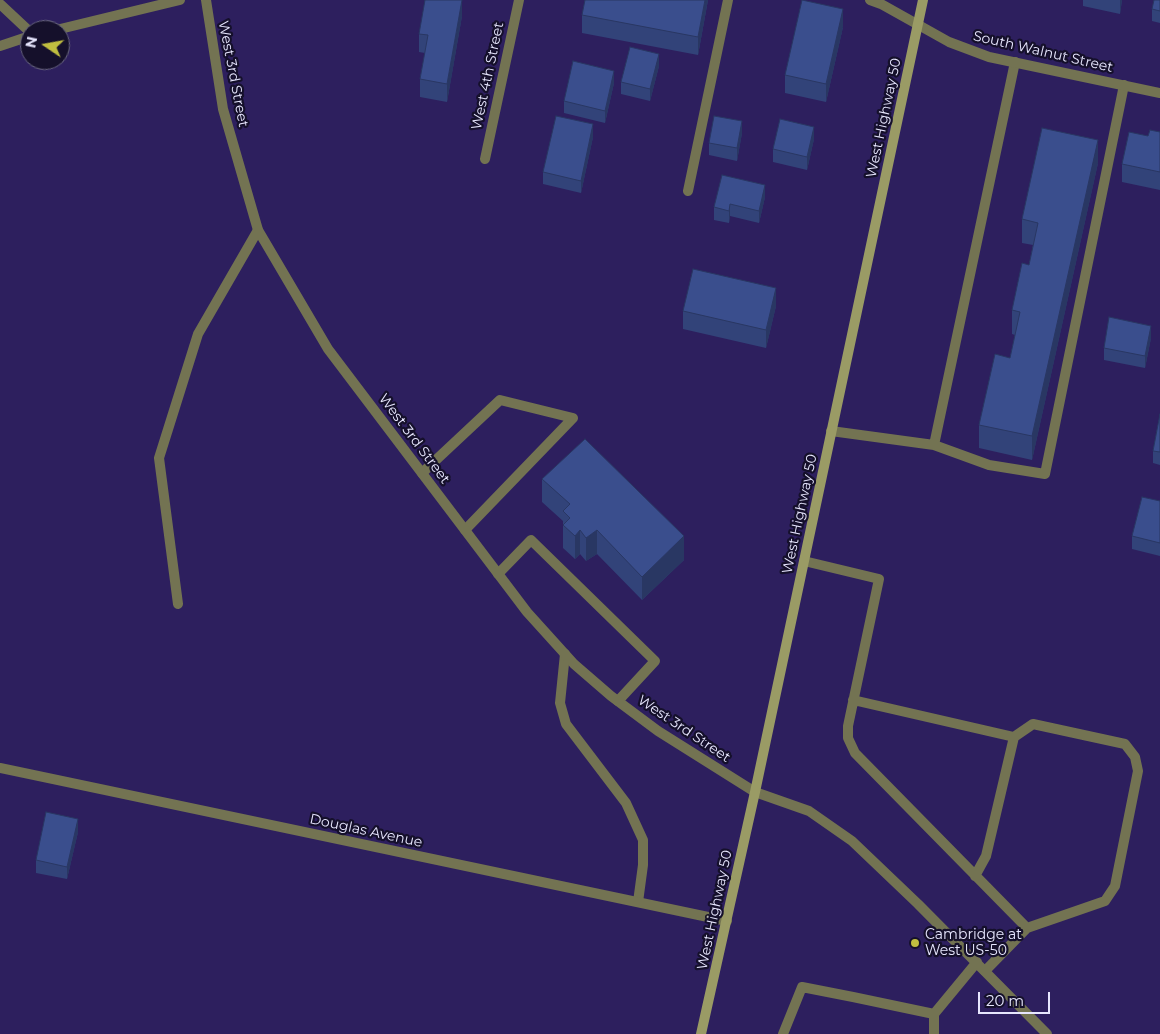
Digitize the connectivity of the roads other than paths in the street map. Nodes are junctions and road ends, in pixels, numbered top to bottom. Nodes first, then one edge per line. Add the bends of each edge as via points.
1 (180, 0) edge
2 (206, 0) edge
3 (519, 0) edge
4 (728, 0) edge
5 (870, 0) edge
6 (923, 0) edge
7 (0, 4) edge
8 (20, 23) edge
9 (918, 26) junction
10 (70, 27) edge
11 (20, 39) edge
12 (0, 46) edge
13 (1015, 62) junction
14 (1124, 85) junction
15 (1160, 93) edge
16 (484, 159) dead end
17 (688, 191) dead end
18 (258, 230) junction
19 (831, 431) junction
20 (934, 445) junction
21 (422, 473) junction
22 (466, 530) junction
23 (804, 561) junction
24 (498, 574) junction
25 (178, 604) dead end
26 (565, 654) junction
27 (853, 700) junction
28 (618, 702) junction
29 (1014, 736) junction
30 (0, 768) edge
31 (755, 792) junction
32 (975, 876) junction
33 (638, 902) junction
34 (727, 921) junction
35 (1027, 928) junction
36 (976, 962) junction
37 (985, 971) junction
38 (934, 1014) junction
39 (701, 1034) edge
40 (782, 1034) edge
41 (934, 1034) edge
42 (1047, 1034) edge

1 - 10 street
2 - 18 street, West 3rd Street via 223,109
3 - 16 street, West 4th Street
4 - 17 street
5 - 9 street, South Walnut Street
6 - 9 main road, West Highway 50
7 - 8 street
9 - 13 street, South Walnut Street via 989,57
9 - 19 main road, West Highway 50
11 - 12 street
13 - 14 street, South Walnut Street
13 - 20 street
14 - 15 street, South Walnut Street
14 - 20 street via 1045,474 989,465
18 - 21 street, West 3rd Street via 328,349
18 - 25 street via 198,334 159,458
19 - 20 street
19 - 23 main road, West Highway 50
21 - 22 street, West 3rd Street
21 - 22 street via 500,400 572,418
22 - 24 street, West 3rd Street
23 - 27 street via 879,579
23 - 31 main road, West Highway 50
24 - 26 street, West 3rd Street
24 - 28 street via 531,540 655,661
26 - 28 street, West 3rd Street
26 - 33 street via 560,703 566,724 626,802 642,840 643,865
27 - 29 street
27 - 32 street via 848,738 855,753
28 - 31 street, West 3rd Street
29 - 32 street via 986,856
29 - 35 street via 1033,724 1125,744 1135,756 1138,771 1115,886 1105,901
30 - 33 street, Douglas Avenue
31 - 34 main road, West Highway 50
31 - 36 street, West 3rd Street via 809,811 852,840
32 - 35 street
33 - 34 street, Douglas Avenue
34 - 39 main road, West Highway 50
35 - 37 street
36 - 37 street, West 3rd Street
36 - 38 street
37 - 42 street, West 3rd Street
38 - 40 street via 802,987
38 - 41 street

